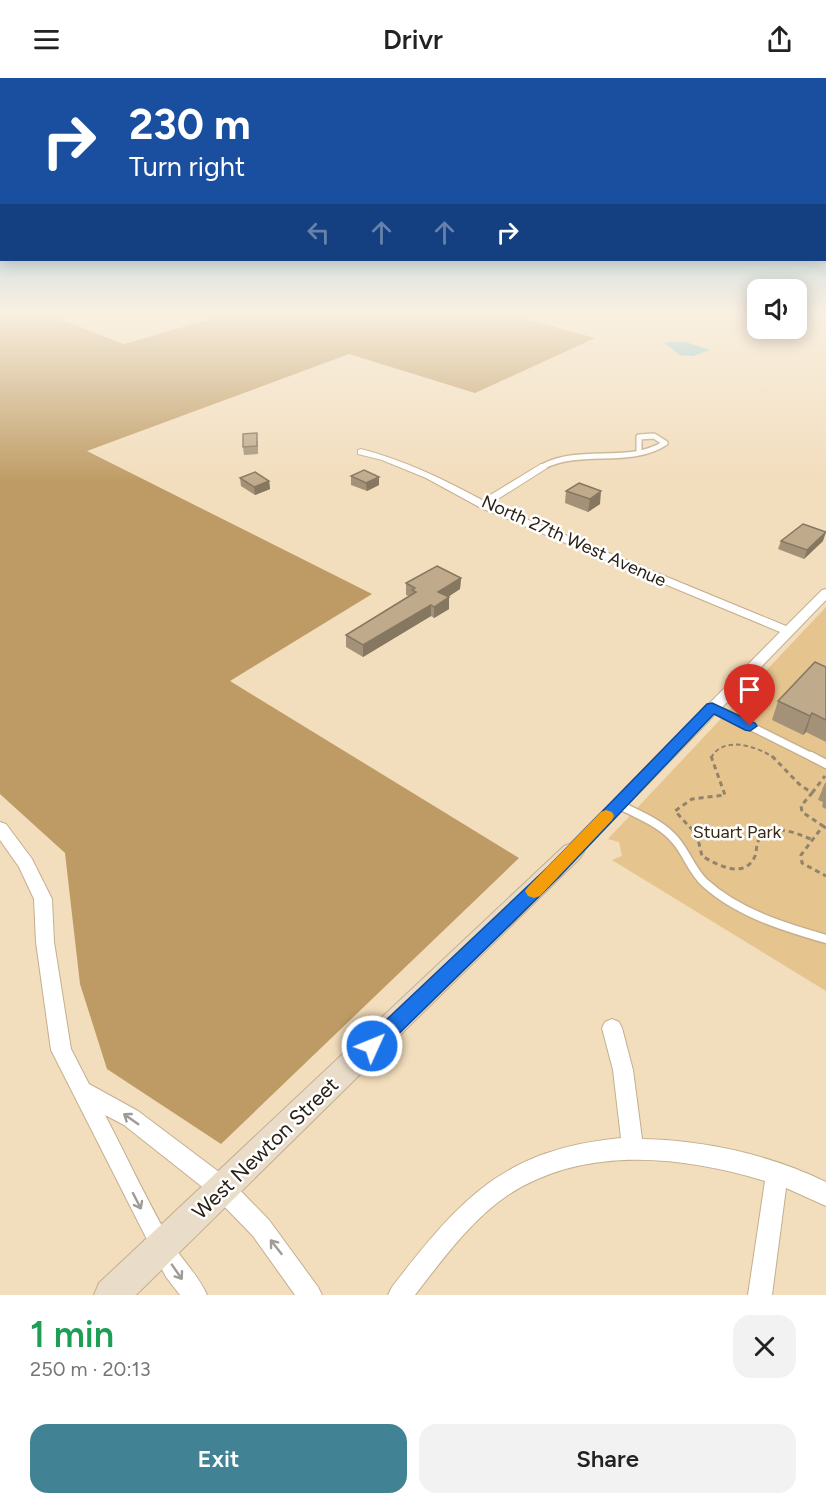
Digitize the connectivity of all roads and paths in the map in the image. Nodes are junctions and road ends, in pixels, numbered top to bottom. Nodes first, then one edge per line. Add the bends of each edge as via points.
1 (639, 451) junction
2 (361, 452) dead end
3 (544, 466) joint
4 (483, 504) junction
5 (826, 593) edge
6 (788, 631) junction
7 (712, 707) junction
8 (826, 764) edge
9 (826, 774) edge
10 (812, 793) junction
11 (618, 804) junction
12 (825, 827) edge
13 (0, 828) edge
14 (813, 840) junction
15 (572, 852) joint
16 (826, 876) edge
17 (826, 939) edge
18 (612, 1028) dead end
19 (84, 1092) junction
20 (633, 1148) junction
21 (777, 1174) junction
22 (223, 1189) junction
23 (826, 1195) edge
24 (161, 1247) junction
25 (111, 1295) edge
26 (195, 1295) edge
27 (310, 1295) edge
28 (400, 1295) edge
29 (760, 1295) edge

1 - 1 lane via 663,445 664,442 654,436 639,437
1 - 3 lane via 577,453
2 - 4 street, North 27th West Avenue via 429,476
3 - 4 street
4 - 6 street, North 27th West Avenue
5 - 6 street, West Newton Street
6 - 7 street, West Newton Street
7 - 8 lane
7 - 11 street, West Newton Street
9 - 10 path
10 - 12 path via 801,806 801,812
10 - 14 path via 800,787 769,754 738,742 723,746 711,756 725,795 696,797 684,801 675,811 698,833 702,856 728,869 744,868 754,858 759,839 766,833 796,832
11 - 15 street, West Newton Street
11 - 17 lane via 674,838 690,867 724,896 767,921
12 - 14 path
13 - 19 street via 26,864 43,899 45,942 61,1050
14 - 16 path via 801,855 802,863
15 - 22 street, West Newton Street
18 - 20 street via 623,1070
22 -> 19 street via 131,1118
19 -> 24 street
20 - 21 street via 692,1152
20 - 28 street via 563,1158 500,1188 445,1237
21 - 23 street
21 - 29 street
22 - 24 street, West Newton Street
27 -> 22 street via 261,1228
24 - 25 street, West Newton Street
24 -> 26 street

